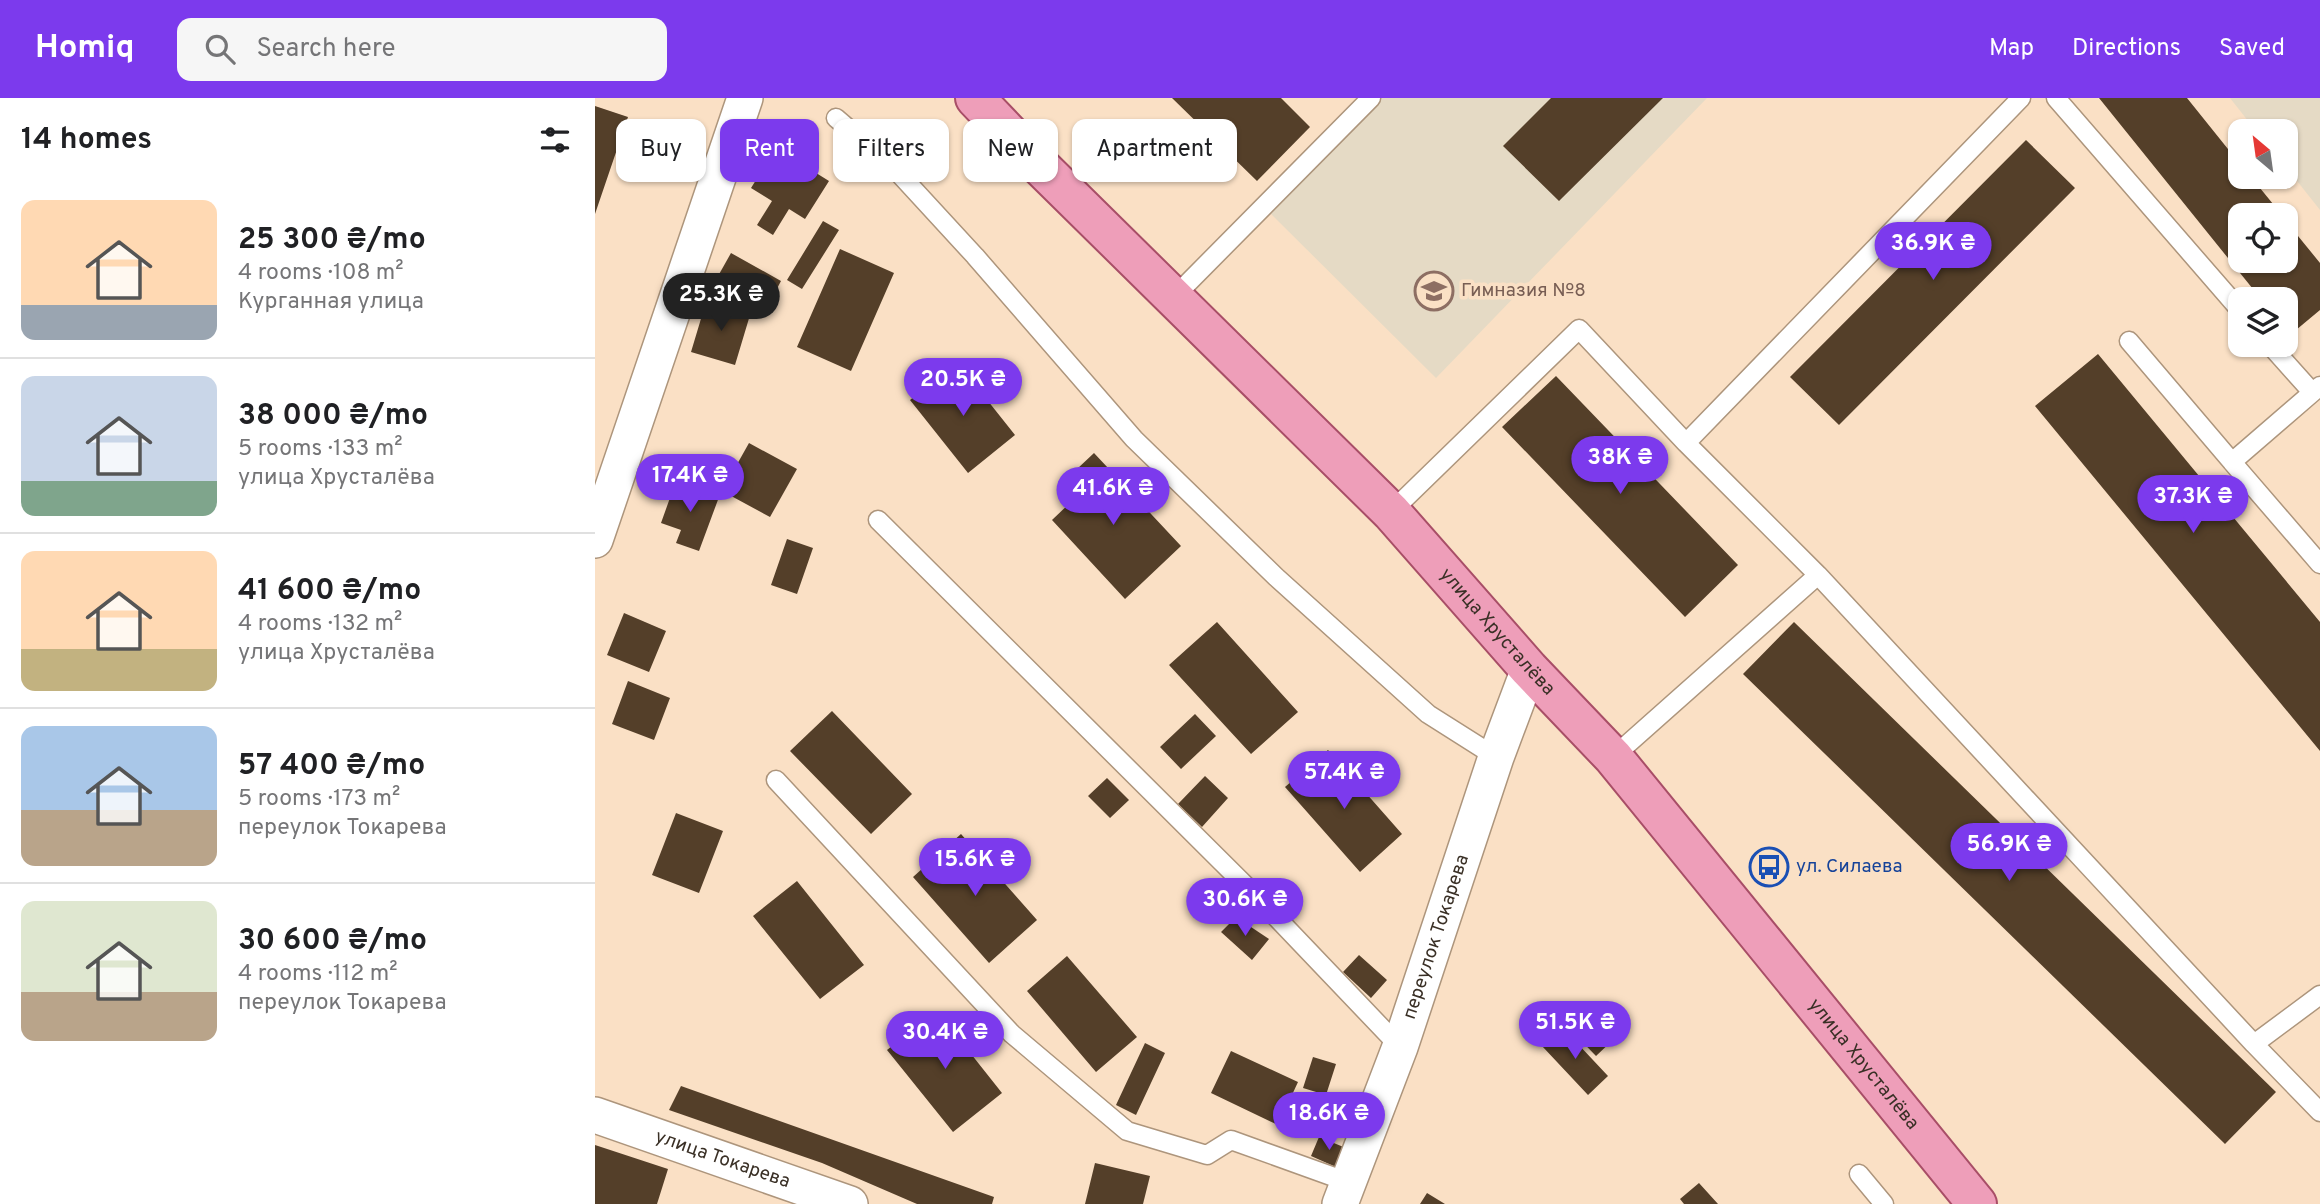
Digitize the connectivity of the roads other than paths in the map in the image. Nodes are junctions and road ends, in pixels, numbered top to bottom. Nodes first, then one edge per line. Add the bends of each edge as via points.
1 (745, 98) edge
2 (975, 98) edge
3 (1371, 98) edge
4 (2021, 98) edge
5 (2056, 98) edge
6 (836, 118) dead end
7 (2228, 296) edge
8 (1173, 298) junction
9 (2129, 341) dead end
10 (2283, 357) edge
11 (2316, 389) edge
12 (1686, 443) junction
13 (2232, 462) junction
14 (1391, 512) junction
15 (878, 520) dead end
16 (595, 540) edge
17 (2320, 564) edge
18 (1818, 575) junction
19 (1529, 669) junction
20 (1496, 757) junction
21 (1613, 757) junction
22 (776, 780) dead end
23 (2320, 995) edge
24 (2254, 1044) junction
25 (1400, 1048) junction
26 (2320, 1112) edge
27 (595, 1115) edge
28 (1860, 1174) dead end
29 (1344, 1193) edge
30 (850, 1204) edge
31 (1884, 1204) edge
32 (1977, 1204) edge

1 - 16 street
2 - 8 main road, улица Хрусталёва
3 - 8 lane
4 - 12 lane
5 - 7 lane
6 - 20 lane via 894,168 1134,439 1276,577 1428,714
8 - 14 main road, улица Хрусталёва
9 - 13 lane
10 - 11 lane
11 - 13 lane
12 - 14 lane via 1579,330
12 - 18 lane
13 - 17 lane
14 - 19 main road, улица Хрусталёва
15 - 25 lane via 1254,894
18 - 21 lane
18 - 24 lane
19 - 20 street, переулок Токарева
19 - 21 main road, улица Хрусталёва
20 - 25 street, переулок Токарева
21 - 32 main road, улица Хрусталёва
22 - 29 lane via 1012,1034 1127,1131 1207,1155 1231,1140
23 - 24 lane
24 - 26 lane
25 - 29 street, переулок Токарева
27 - 30 street, улица Токарева
28 - 31 lane

